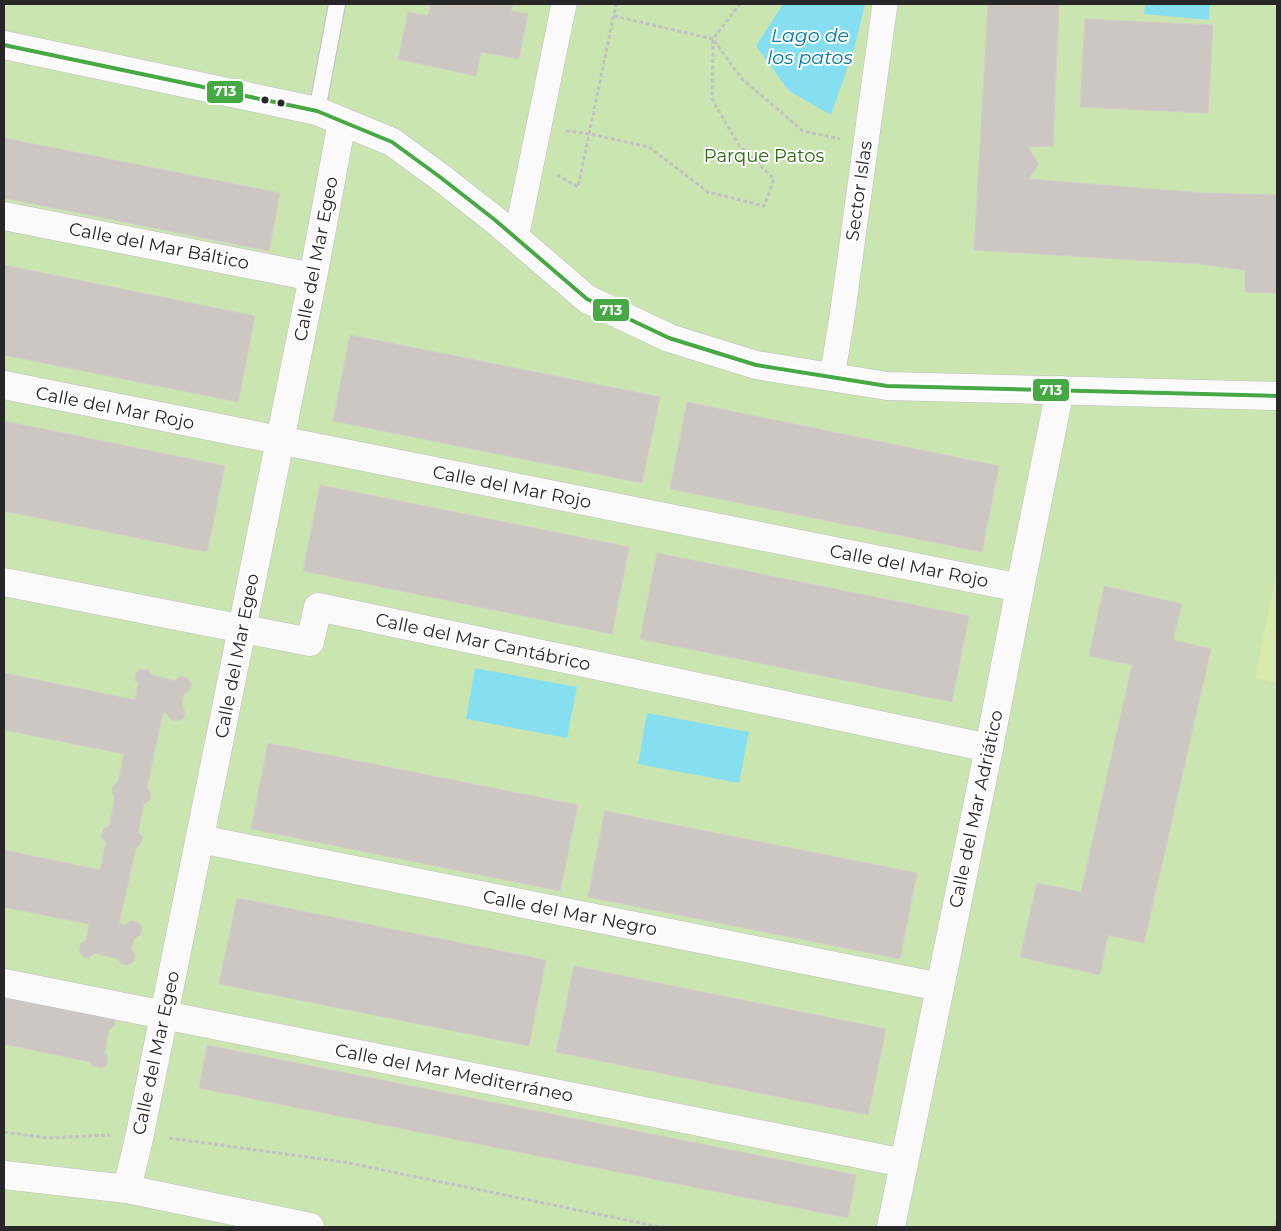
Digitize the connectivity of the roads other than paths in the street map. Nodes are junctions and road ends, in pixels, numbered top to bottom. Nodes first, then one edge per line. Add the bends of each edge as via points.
1 (338, 4) edge
2 (564, 4) edge
3 (884, 4) edge
4 (4, 46) edge
5 (316, 111) junction
6 (342, 122) junction
7 (4, 216) edge
8 (516, 238) junction
9 (313, 277) junction
10 (832, 377) junction
11 (4, 385) edge
12 (1060, 390) junction
13 (1277, 396) edge
14 (280, 441) junction
15 (4, 582) edge
16 (1020, 588) junction
17 (242, 629) junction
18 (989, 748) junction
19 (200, 839) junction
20 (4, 983) edge
21 (940, 987) junction
22 (164, 1015) junction
23 (904, 1163) junction
24 (4, 1175) edge
25 (127, 1189) junction
26 (310, 1227) edge
27 (891, 1227) edge

1 - 5 lane
2 - 8 street
3 - 10 street, Sector Islas
4 - 5 street
5 - 6 street
6 - 8 street via 392,142
6 - 9 street, Calle del Mar Egeo
7 - 9 street, Calle del Mar Báltico
8 - 10 street via 587,299 669,338 756,366
9 - 14 street, Calle del Mar Egeo
10 - 12 street via 887,386
11 - 14 street, Calle del Mar Rojo
12 - 13 street
12 - 16 street, Calle del Mar Adriático
14 - 16 street, Calle del Mar Rojo
14 - 17 street, Calle del Mar Egeo
15 - 17 street, Calle del Mar Cantábrico
16 - 18 street, Calle del Mar Adriático
17 - 18 street, Calle del Mar Cantábrico via 310,642 318,607
17 - 19 street, Calle del Mar Egeo
18 - 21 street, Calle del Mar Adriático
19 - 21 street, Calle del Mar Negro
19 - 22 street, Calle del Mar Egeo
20 - 22 street, Calle del Mar Mediterráneo
21 - 23 street, Calle del Mar Adriático
22 - 23 street, Calle del Mar Mediterráneo
22 - 25 street, Calle del Mar Egeo
23 - 27 street, Calle del Mar Adriático
24 - 25 street
25 - 26 street

